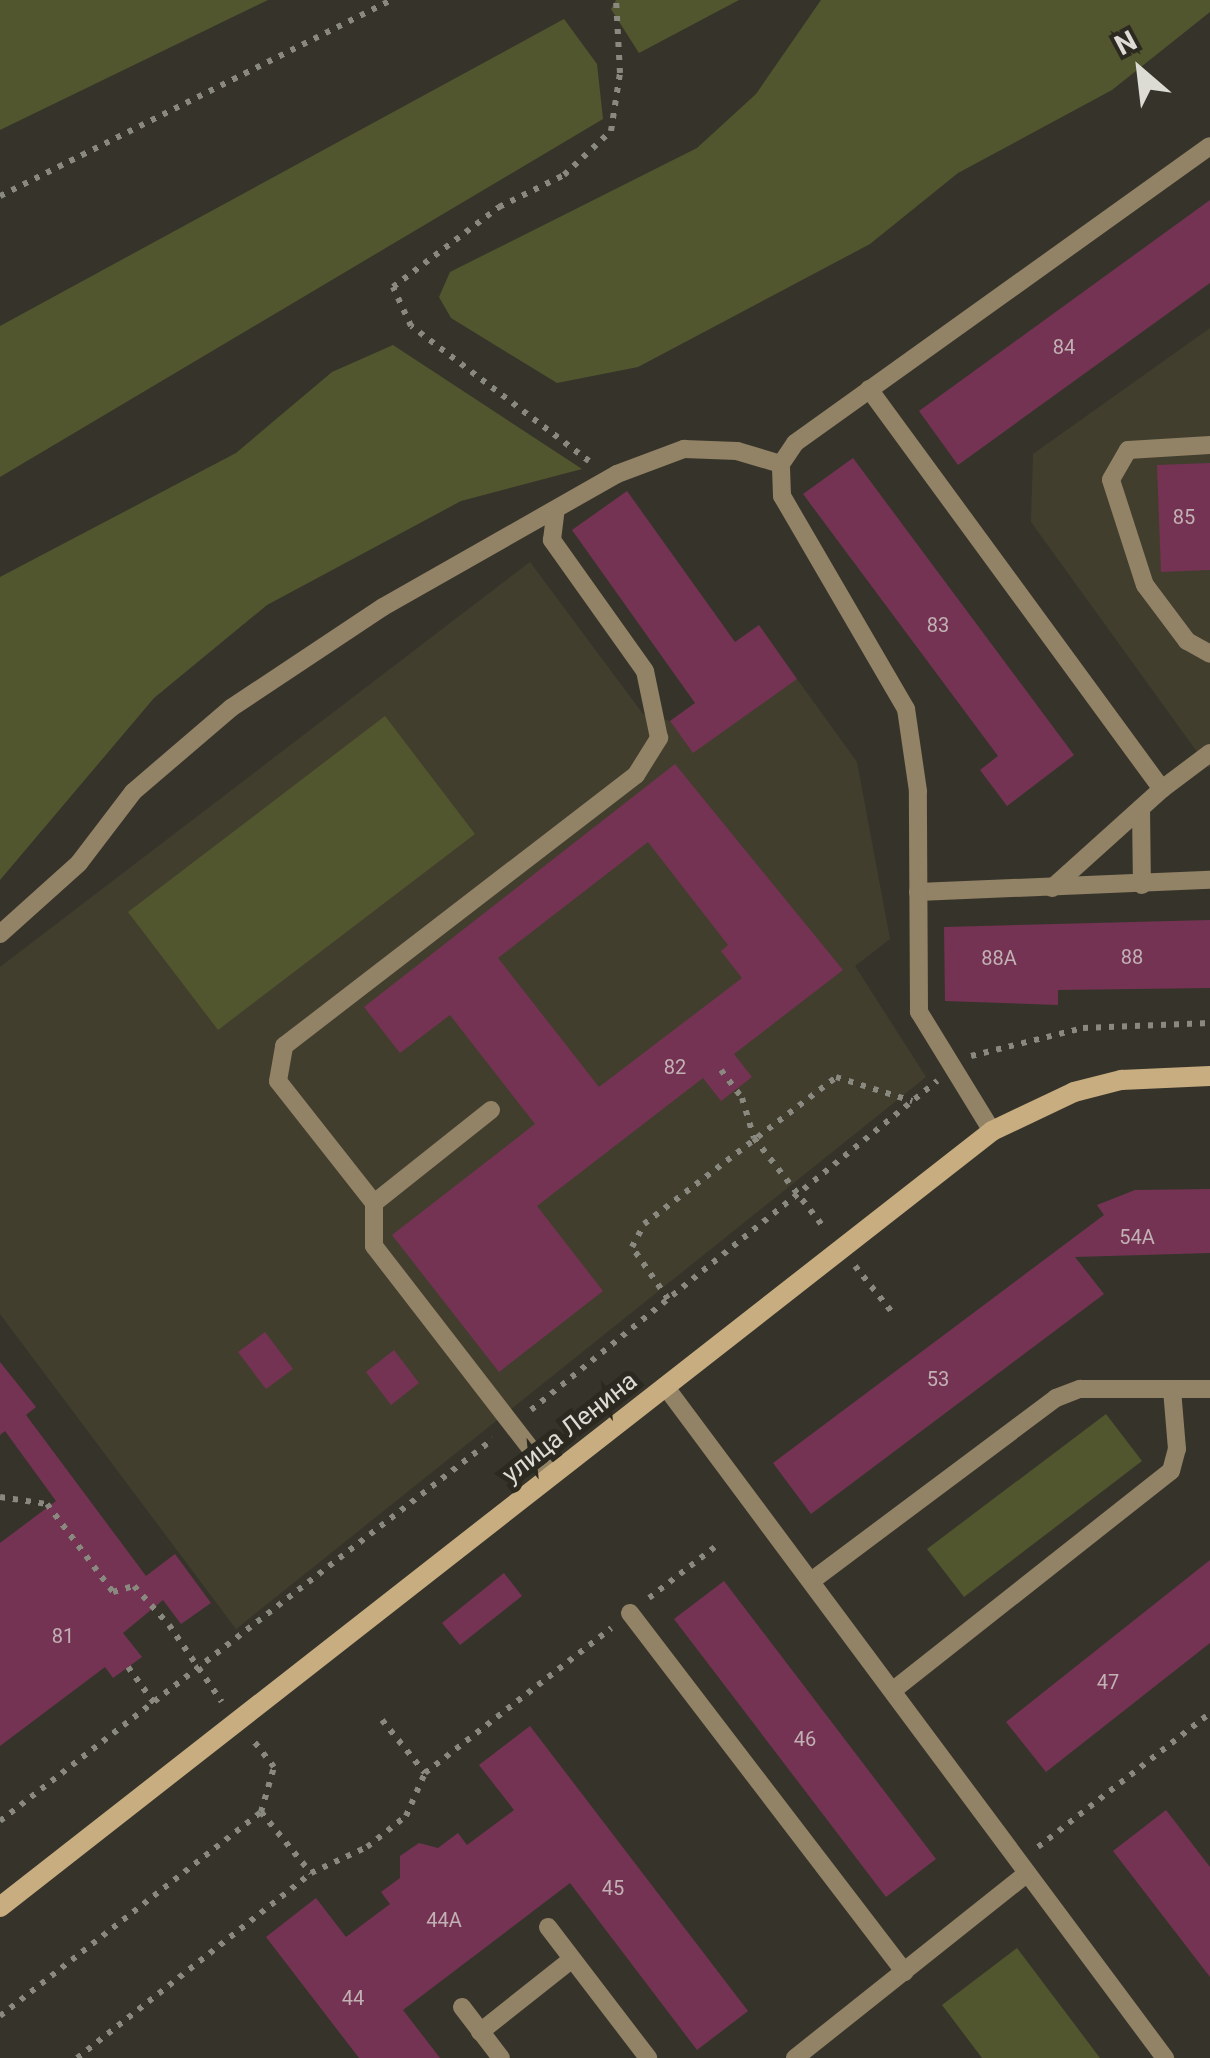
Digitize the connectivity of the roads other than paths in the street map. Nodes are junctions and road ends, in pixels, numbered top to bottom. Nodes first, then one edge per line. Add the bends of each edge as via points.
1 (1210, 146) edge
2 (870, 389) junction
3 (1210, 445) edge
4 (781, 464) junction
5 (556, 509) junction
6 (1210, 654) edge
7 (1210, 753) edge
8 (1162, 789) junction
9 (1141, 808) junction
10 (1210, 880) edge
11 (1142, 885) junction
12 (1052, 888) junction
13 (918, 892) junction
14 (0, 934) edge
15 (1210, 1076) edge
16 (490, 1110) dead end
17 (992, 1131) junction
18 (374, 1203) junction
19 (666, 1386) junction
20 (1210, 1388) edge
21 (1172, 1389) junction
22 (551, 1475) junction
23 (814, 1580) junction
24 (630, 1613) road end
25 (896, 1688) junction
26 (1021, 1869) junction
27 (0, 1906) edge
28 (548, 1927) dead end
29 (572, 1958) junction
30 (904, 1972) junction
31 (462, 2008) dead end
32 (480, 2032) junction
33 (501, 2058) edge
34 (648, 2058) edge
35 (794, 2058) edge
36 (1165, 2058) edge

1 - 2 lane
2 - 4 lane via 795,443
2 - 8 lane
3 - 6 lane via 1128,450 1111,480 1145,585 1187,641
4 - 5 lane via 737,450 684,449
4 - 13 lane via 782,496 906,709 916,753
5 - 14 lane via 383,607 231,708 133,792 79,863
5 - 18 lane via 552,540 645,671 659,738 636,775 284,1046 278,1081
7 - 8 lane
8 - 9 lane
9 - 11 lane
9 - 12 lane
10 - 11 lane
11 - 12 lane
12 - 13 lane
13 - 17 lane via 919,1012
15 - 17 main road, улица Ленина via 1121,1080 1061,1097
16 - 18 lane
17 - 19 main road, улица Ленина
18 - 22 lane via 374,1246
19 - 22 main road, улица Ленина
19 - 23 lane
20 - 21 lane
21 - 23 lane via 1080,1389 1056,1398
21 - 25 lane via 1177,1448 1170,1471
22 - 27 main road, улица Ленина
23 - 25 lane
24 - 30 lane
25 - 26 lane
26 - 30 lane
26 - 36 lane
28 - 29 lane
29 - 32 lane
29 - 34 lane
30 - 35 lane
31 - 32 lane
32 - 33 lane

